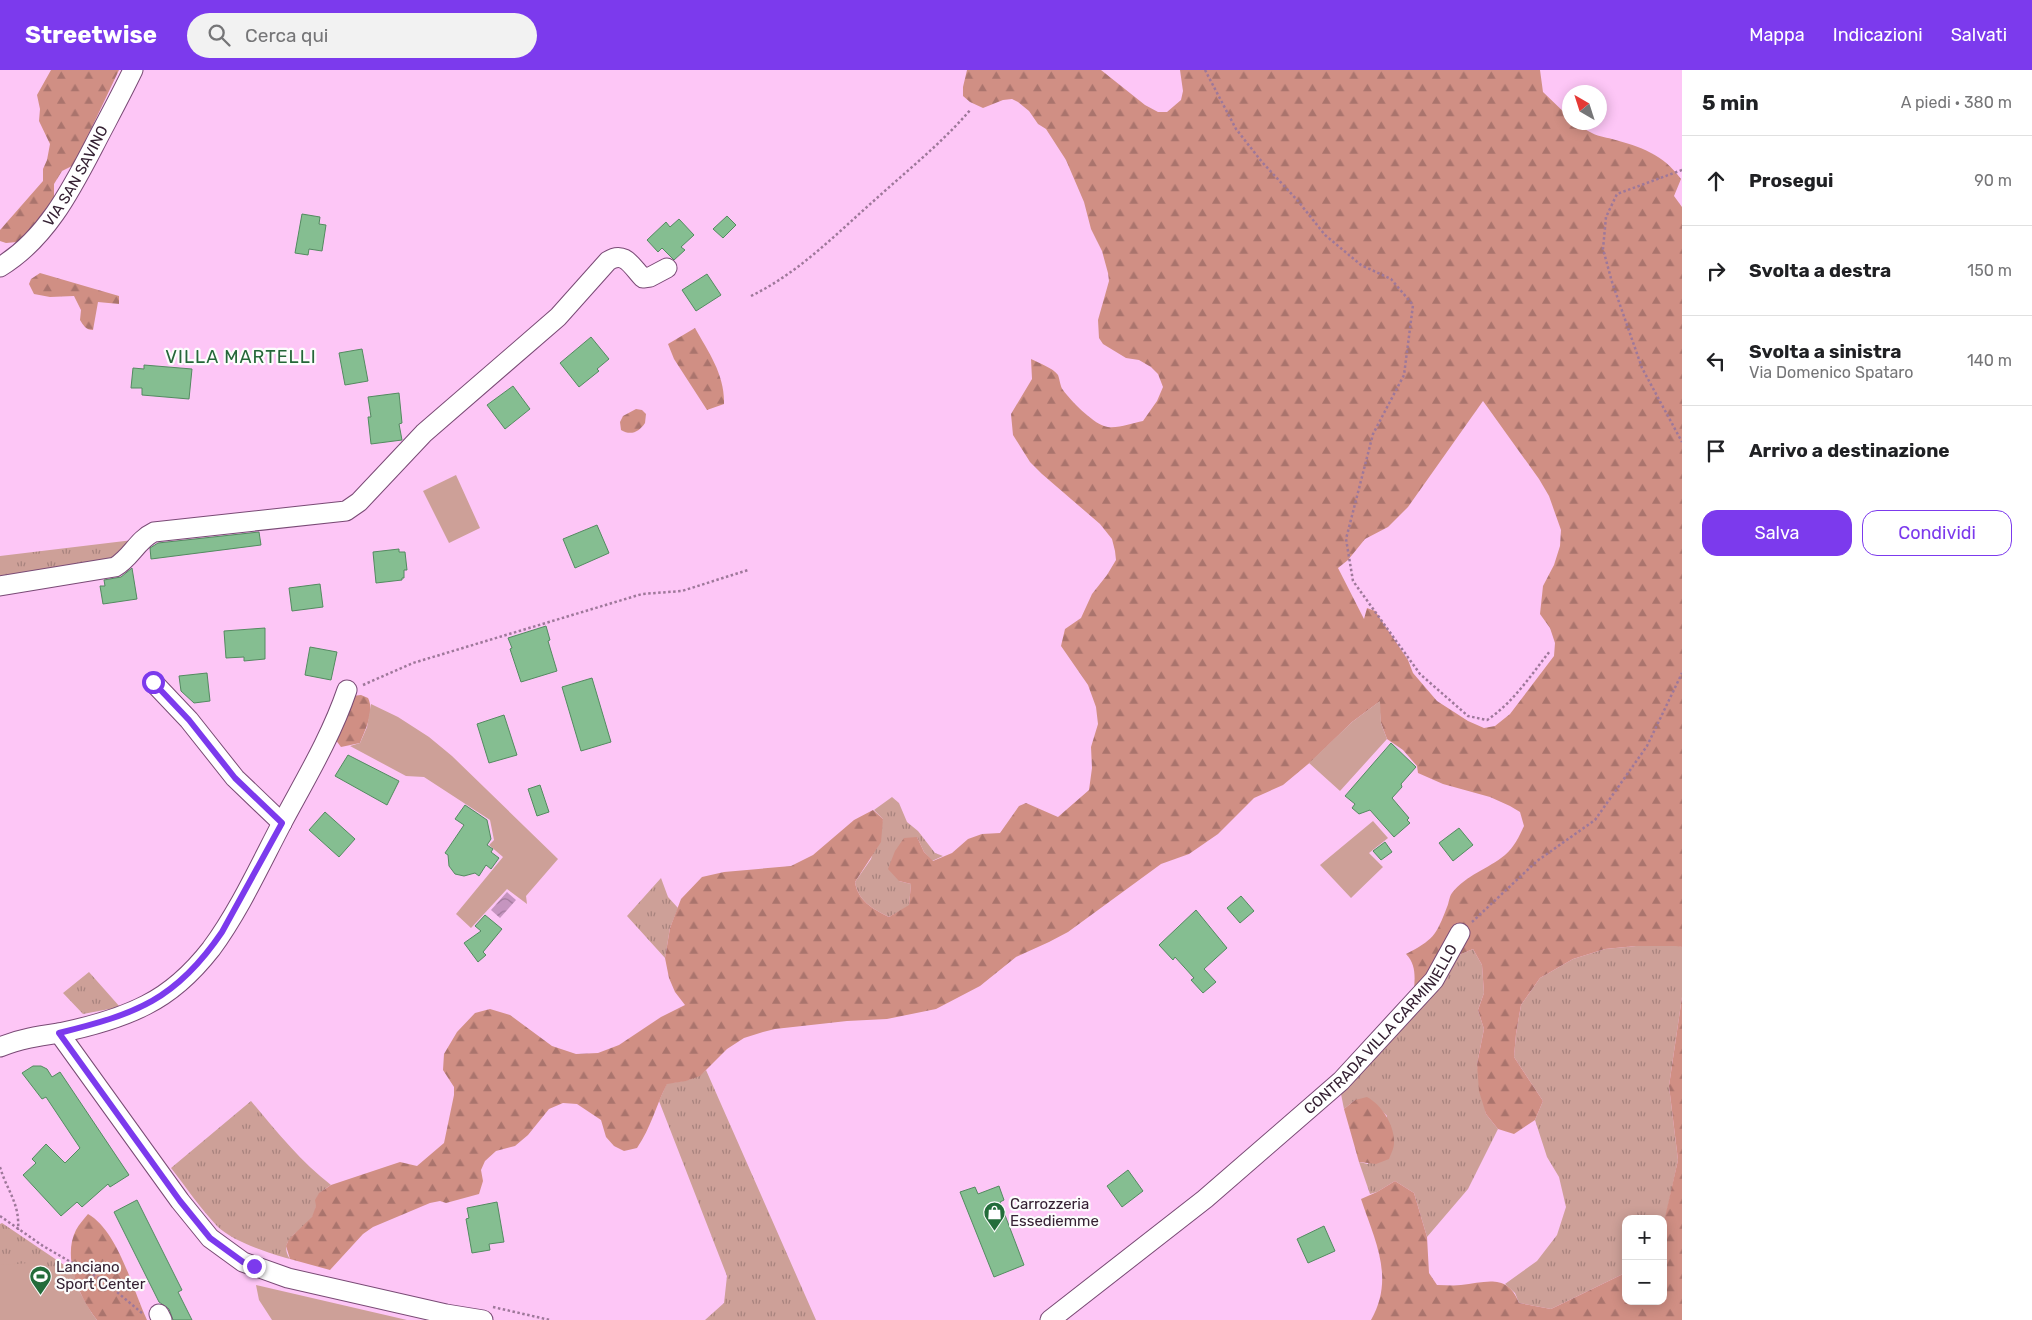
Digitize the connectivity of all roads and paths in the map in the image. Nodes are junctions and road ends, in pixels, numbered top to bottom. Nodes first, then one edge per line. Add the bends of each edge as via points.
1 (133, 70) edge
2 (1205, 70) edge
3 (971, 109) dead end
4 (1682, 170) edge
5 (0, 267) edge
6 (667, 268) dead end
7 (751, 296) dead end
8 (1682, 442) edge
9 (748, 570) dead end
10 (0, 586) edge
11 (1550, 651) dead end
12 (1682, 673) edge
13 (153, 682) dead end
14 (354, 688) joint
15 (282, 823) junction
16 (1460, 933) joint
17 (59, 1033) junction
18 (0, 1047) edge
19 (0, 1168) edge
20 (0, 1216) edge
21 (18, 1230) junction
22 (155, 1318) edge
23 (484, 1320) edge
24 (1050, 1320) edge

1 - 5 street, VIA SAN SAVINO via 84,164 43,231
2 - 11 path via 1236,129 1325,235 1361,265 1391,279 1413,305 1404,375 1373,434 1346,539 1353,581 1420,674 1468,716 1487,720 1497,713 1516,695
3 - 7 path via 936,146 824,246 790,273
4 - 8 path via 1617,194 1606,217 1603,249 1642,368
6 - 10 street via 643,278 621,257 608,261 558,317 424,433 359,502 346,511 154,532 115,567
9 - 14 path via 682,591 642,594 413,664
12 - 16 path, CONTRADA VILLA CARMINIELLO via 1647,746 1595,820 1537,861
13 - 15 street via 189,720 235,778
14 - 15 street
15 - 17 street via 222,932 180,983 129,1013
16 - 24 street, CONTRADA VILLA CARMINIELLO via 1434,980 1340,1082 1205,1199
17 - 18 street via 32,1036
17 - 23 street via 210,1238 243,1262 288,1278
19 - 21 path via 16,1205
20 - 21 path
21 - 22 path via 104,1281 142,1313

